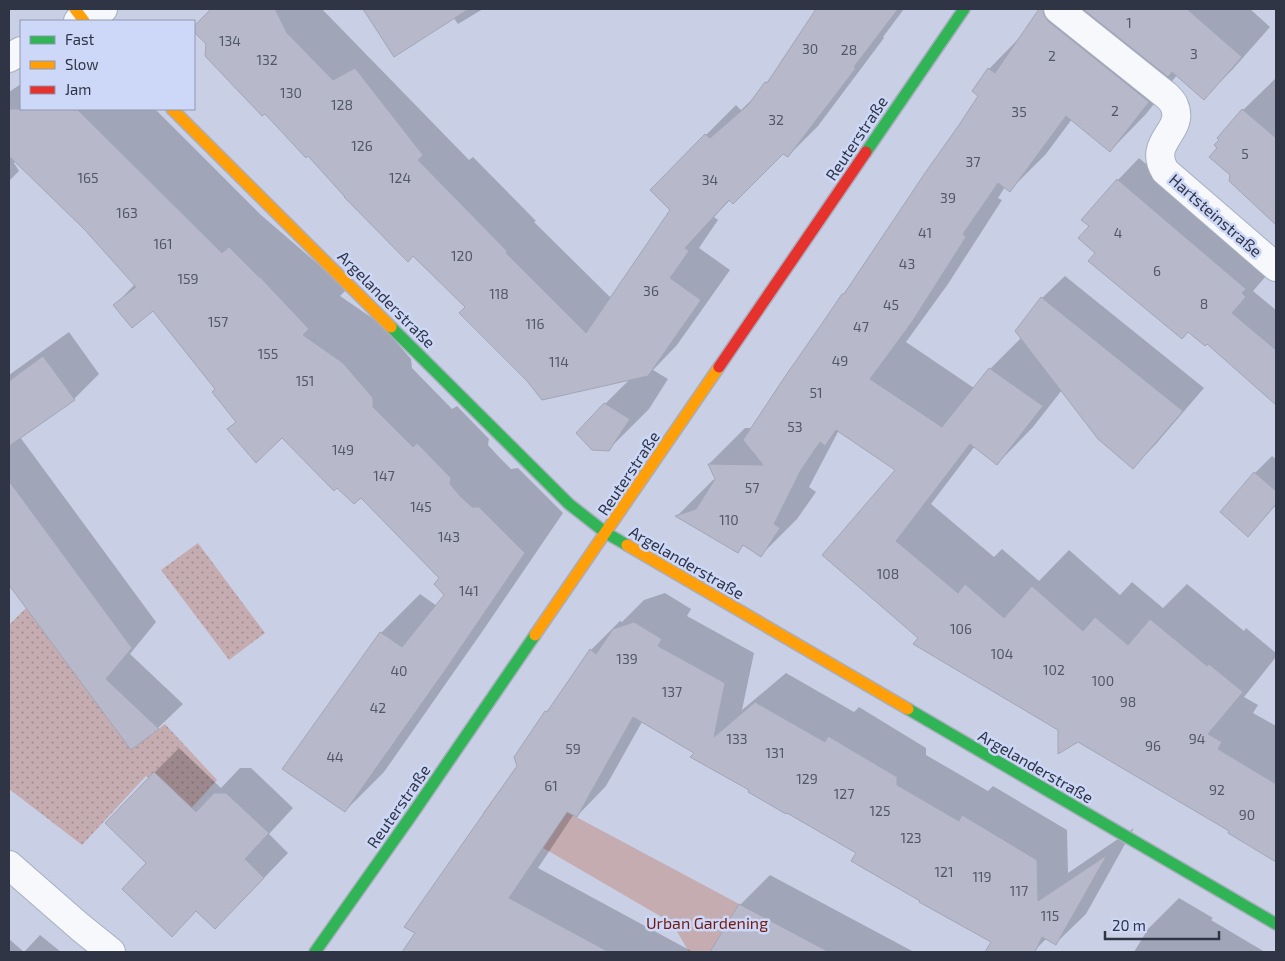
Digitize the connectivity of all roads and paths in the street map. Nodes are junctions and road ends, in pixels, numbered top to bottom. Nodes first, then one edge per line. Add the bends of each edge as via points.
1 (964, 9) edge
2 (1058, 9) edge
3 (20, 52) edge
4 (9, 58) edge
5 (173, 110) edge
6 (1276, 267) edge
7 (606, 533) junction
8 (9, 865) edge
9 (1276, 924) edge
10 (111, 952) edge
11 (314, 952) edge

1 - 7 street, Reuterstraße
2 - 6 street, Hartsteinstraße via 1167,96 1176,116 1174,127 1159,152 1165,171
3 - 4 street
5 - 7 street, Argelanderstraße via 569,504
7 - 9 street, Argelanderstraße
7 - 11 street, Reuterstraße
8 - 10 street

